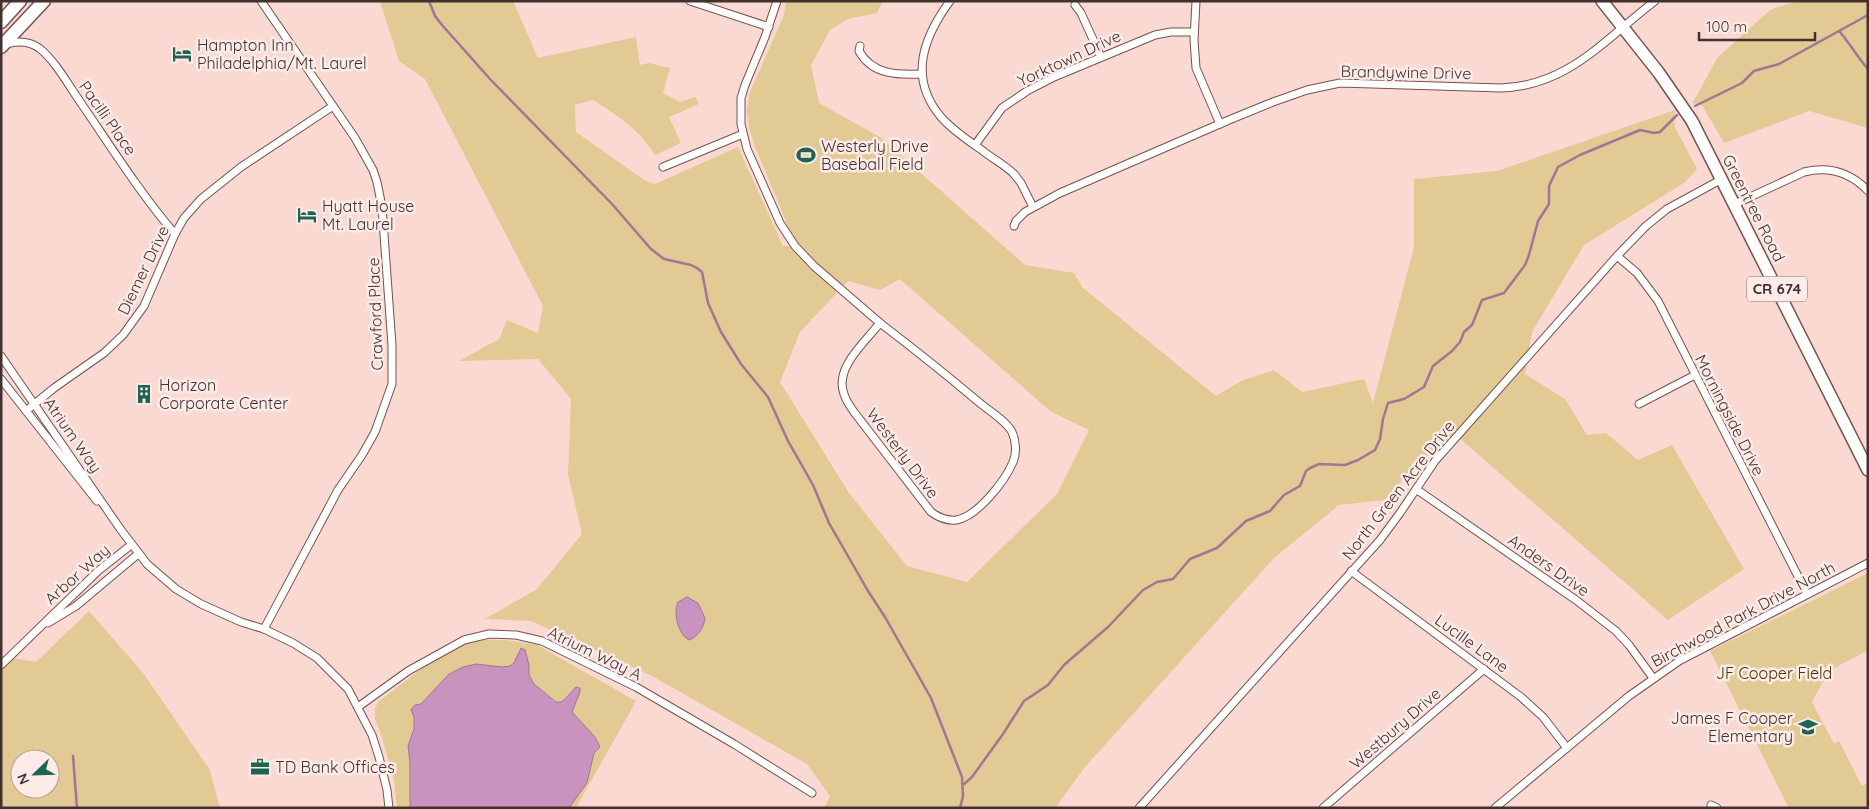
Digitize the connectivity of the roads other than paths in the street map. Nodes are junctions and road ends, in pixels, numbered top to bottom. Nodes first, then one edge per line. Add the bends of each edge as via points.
1 (20, 1) edge
2 (44, 1) edge
3 (261, 1) edge
4 (690, 1) edge
5 (777, 1) edge
6 (950, 1) edge
7 (1196, 1) edge
8 (1602, 1) edge
9 (1655, 1) edge
10 (1076, 5) dead end
11 (1, 22) edge
12 (769, 27) junction
13 (1622, 27) junction
14 (1194, 32) junction
15 (3, 46) edge
16 (860, 46) dead end
17 (1101, 57) junction
18 (922, 74) junction
19 (333, 106) junction
20 (1220, 124) junction
21 (743, 134) junction
22 (975, 145) junction
23 (663, 168) dead end
24 (1722, 179) junction
25 (1868, 191) edge
26 (1734, 204) junction
27 (1032, 207) junction
28 (1014, 226) dead end
29 (175, 234) junction
30 (1617, 256) junction
31 (880, 323) junction
32 (1, 356) edge
33 (1695, 375) junction
34 (1, 379) edge
35 (35, 404) junction
36 (1640, 404) dead end
37 (26, 411) junction
38 (1868, 470) edge
39 (1416, 489) junction
40 (121, 530) junction
41 (131, 544) junction
42 (138, 554) junction
43 (1868, 563) edge
44 (1351, 572) junction
45 (1807, 594) junction
46 (43, 626) junction
47 (264, 628) junction
48 (1, 665) edge
49 (1484, 669) junction
50 (1653, 678) junction
51 (358, 707) junction
52 (1567, 748) junction
53 (812, 793) dead end
54 (389, 808) edge
55 (1140, 808) edge
56 (1323, 808) edge
57 (1494, 808) edge

1 - 11 highway
2 - 15 highway
3 - 19 street, Crawford Place
4 - 12 street
5 - 12 street, Westerly Drive
6 - 18 street via 927,39
7 - 14 street
8 - 13 main road, Greentree Road
9 - 13 street, Brandywine Drive
10 - 17 street
12 - 21 street, Westerly Drive via 741,98
13 - 20 street, Brandywine Drive via 1567,70 1532,85 1501,88 1330,84 1284,98
13 - 24 main road, Greentree Road / CR 674 via 1684,108
14 - 17 street, Yorktown Drive via 1155,35
14 - 20 street via 1196,68
15 - 29 street, Pacilli Place via 18,42 34,45 43,52
16 - 18 street via 859,51 865,61 882,71
17 - 22 street, Yorktown Drive via 1045,81 1002,108
18 - 22 street via 930,101 942,117
19 - 29 street, Diemer Drive via 220,182 192,208
19 - 47 street, Crawford Place via 368,159 380,195 392,331 392,384 369,444 338,490
20 - 27 street, Brandywine Drive
21 - 23 street
21 - 31 street, Westerly Drive via 768,198 795,246
22 - 27 street via 1014,174
24 - 26 main road, Greentree Road / CR 674
24 - 30 street, North Green Acre Drive via 1667,209
25 - 26 street via 1841,172 1816,169
26 - 38 main road, Greentree Road / CR 674
27 - 28 street, Brandywine Drive via 1020,216
29 - 35 street, Diemer Drive via 144,306 123,335
30 - 33 street, Morningside Drive via 1637,273 1654,295
30 - 39 street, North Green Acre Drive via 1440,455
31 - 31 street, Westerly Drive via 845,369 844,394 854,412 931,512 950,520 967,517 985,502 1013,462 1016,447 1012,432 947,375
32 - 35 street, Atrium Way
33 - 36 street
33 - 45 street, Morningside Drive
34 - 37 street, Atrium Way
35 - 37 street, Diemer Drive
35 - 40 street, Atrium Way
37 - 40 street, Atrium Way
39 - 44 street, North Green Acre Drive via 1380,540
39 - 50 street, Anders Drive via 1616,631
40 - 41 street, Atrium Way
41 - 42 street, Atrium Way
41 - 46 street, Arbor Way
42 - 46 street, Arbor Way via 71,610
42 - 47 street, Atrium Way via 190,598 241,622
43 - 45 street, Birchwood Park Drive North
44 - 49 street, Lucille Lane
44 - 55 street, North Green Acre Drive
45 - 50 street, Birchwood Park Drive North
46 - 48 street, Arbor Way
47 - 51 street, Atrium Way via 317,658 348,689
49 - 52 street, Lucille Lane via 1543,717
49 - 56 street, Westbury Drive
50 - 52 street, Birchwood Park Drive North
51 - 53 street, Atrium Way A via 408,671 458,643 489,634 516,635 542,641 636,687
51 - 54 street, Atrium Way via 379,757
52 - 57 street, Birchwood Park Drive North

